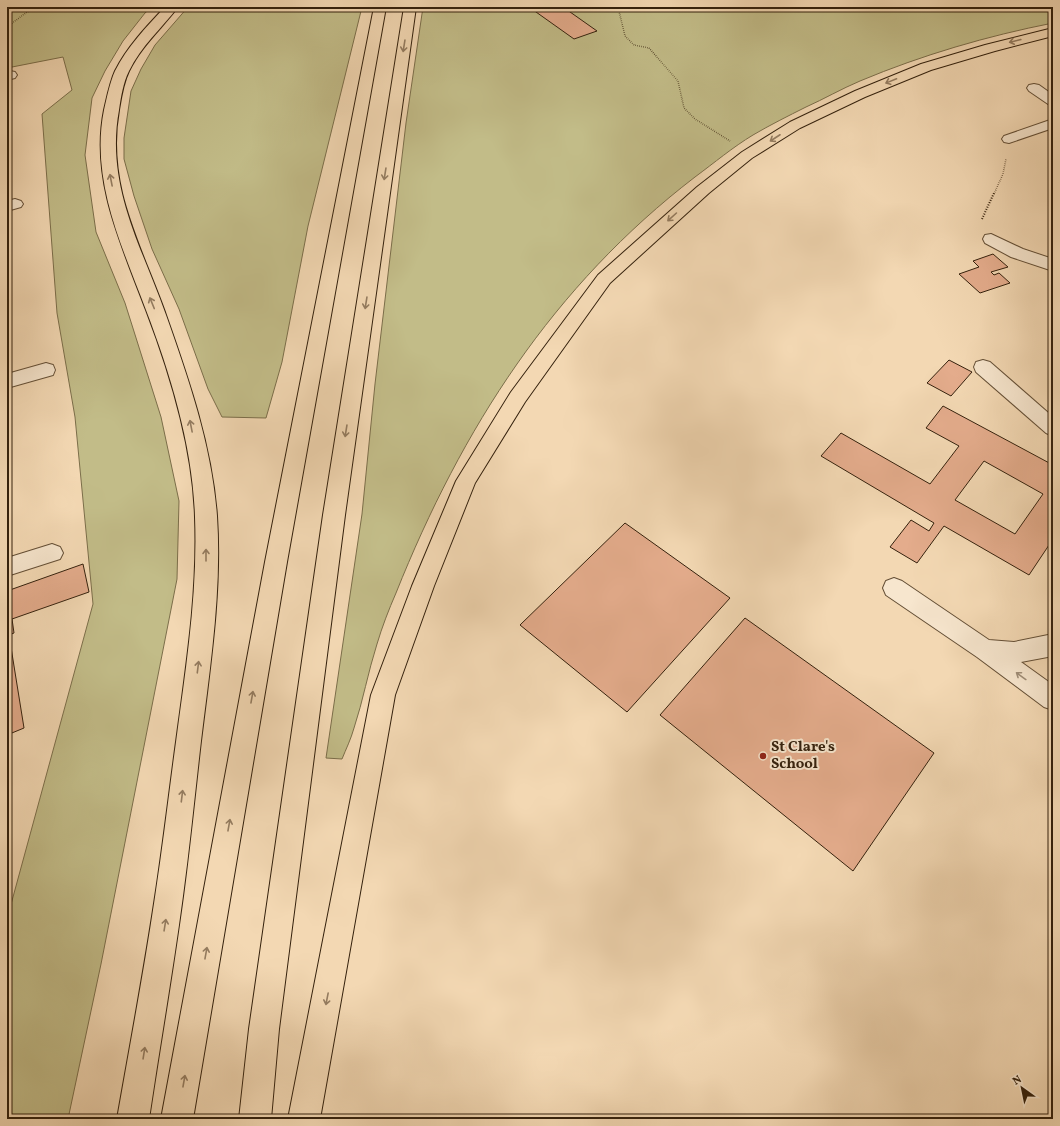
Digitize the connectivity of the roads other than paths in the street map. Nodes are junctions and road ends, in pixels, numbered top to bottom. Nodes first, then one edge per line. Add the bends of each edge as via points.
1 (172, 7) edge
2 (380, 7) edge
3 (410, 7) edge
4 (1053, 32) edge
5 (1034, 88) dead end
6 (1053, 101) edge
7 (1053, 123) edge
8 (1009, 139) road end
9 (991, 239) road end
10 (1053, 265) edge
11 (983, 367) dead end
12 (46, 370) dead end
13 (7, 381) edge
14 (1053, 428) edge
15 (52, 553) dead end
16 (7, 567) edge
17 (894, 588) dead end
18 (1053, 645) edge
19 (985, 650) junction
20 (1053, 699) edge
21 (133, 1119) edge
22 (177, 1119) edge
23 (255, 1119) edge
24 (304, 1119) edge

21 -> 1 highway via 169,898 194,697 206,594 206,517 202,479 188,408 114,196 108,163 107,133 122,70 155,24
22 -> 2 highway via 276,562
3 -> 23 highway via 334,514 265,1022
4 -> 24 highway via 926,67 860,94 802,122 752,153 703,190 604,279 518,397 466,480 383,695
5 - 6 street
7 - 8 street
9 - 10 street via 1017,253
11 - 14 street
12 - 13 street
15 - 16 street
17 - 19 street
18 - 19 street via 1014,652
20 -> 19 street

